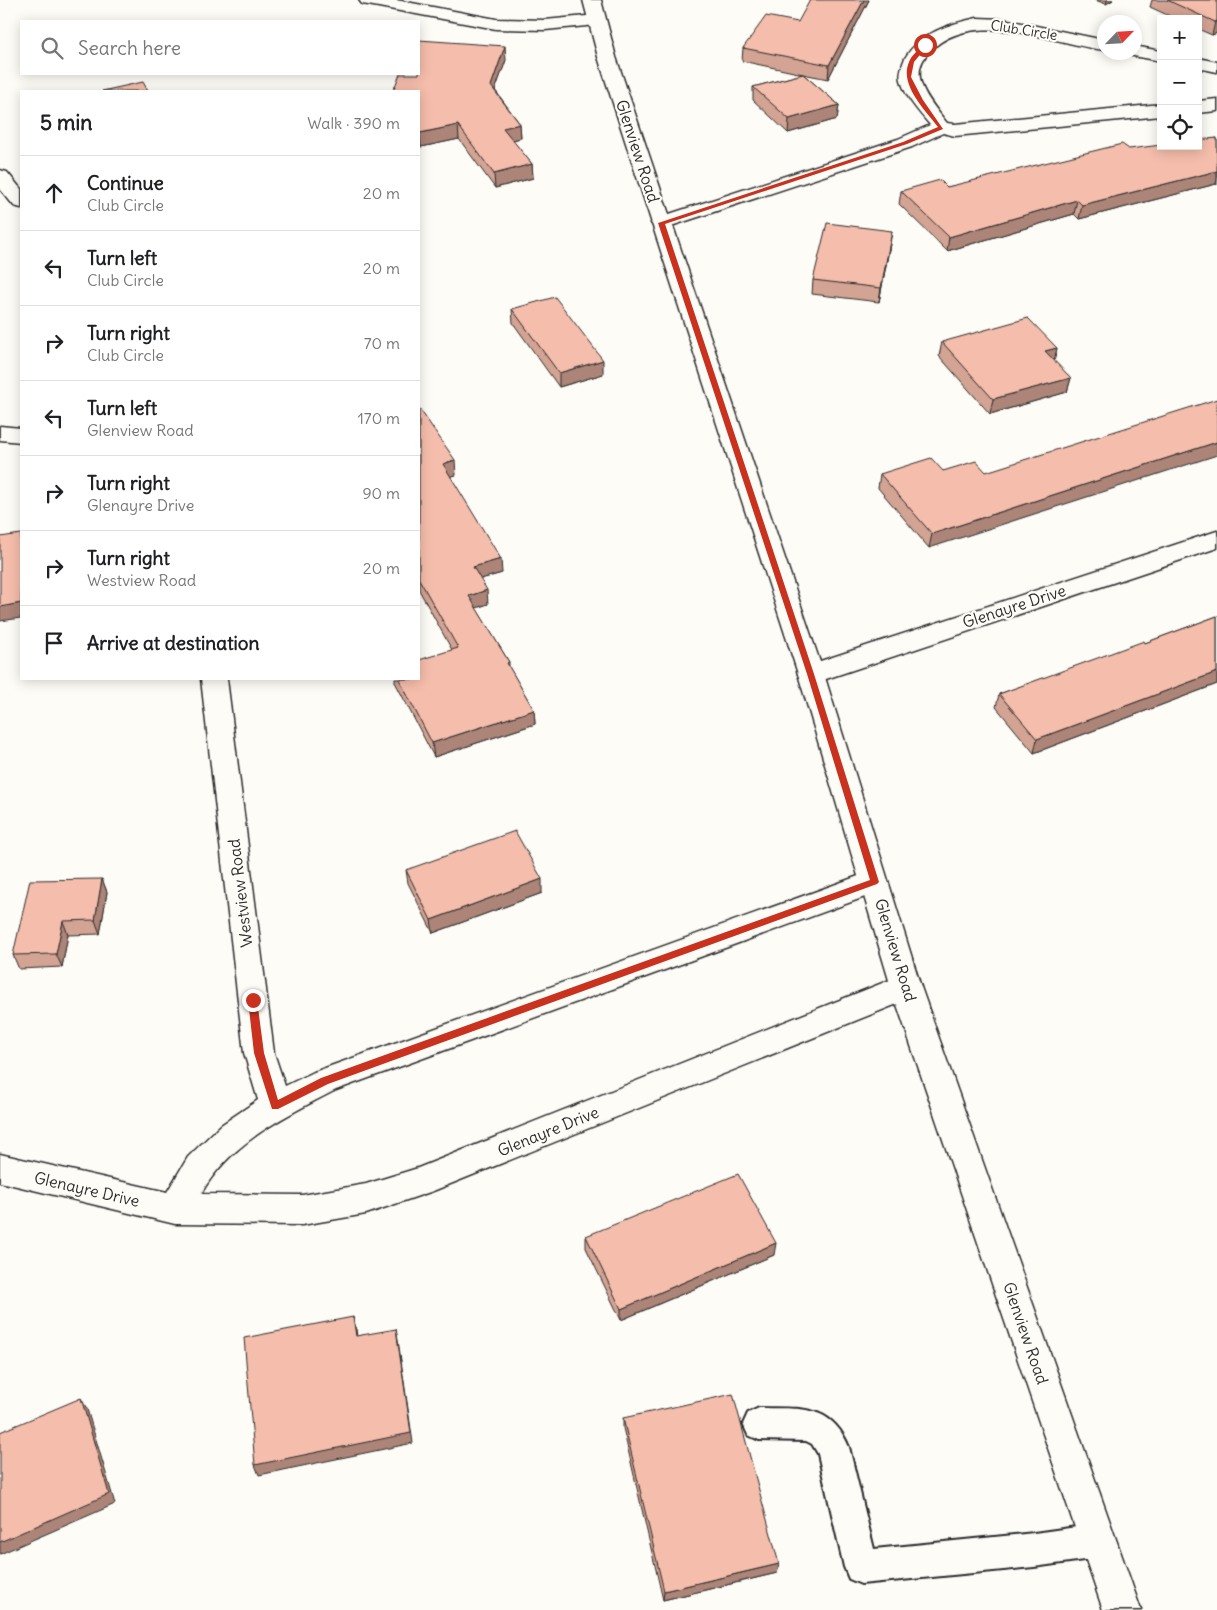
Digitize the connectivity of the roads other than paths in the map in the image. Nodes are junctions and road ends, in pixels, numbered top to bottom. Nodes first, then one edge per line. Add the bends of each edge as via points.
1 (368, 0) edge
2 (594, 10) edge
3 (1097, 44) edge
4 (1142, 52) edge
5 (1157, 55) edge
6 (1202, 64) edge
7 (1217, 67) edge
8 (1217, 105) edge
9 (1202, 107) edge
10 (1157, 110) edge
11 (941, 128) junction
12 (0, 176) edge
13 (20, 201) edge
14 (661, 223) junction
15 (0, 433) edge
16 (20, 435) edge
17 (1217, 539) edge
18 (811, 674) junction
19 (214, 680) edge
20 (874, 882) junction
21 (906, 987) junction
22 (275, 1106) junction
23 (0, 1168) edge
24 (175, 1209) junction
25 (759, 1424) dead end
26 (1098, 1541) junction
27 (1122, 1610) edge

1 - 2 street via 496,24 545,25
2 - 14 street, Glenview Road
3 - 11 street, Club Circle via 988,23 947,31 925,45 912,62 909,77 920,100
4 - 5 street
6 - 7 street
8 - 9 street
10 - 11 street via 955,130
11 - 14 street via 905,143
12 - 13 street
14 - 18 street, Glenview Road
15 - 16 street
17 - 18 street, Glenayre Drive
18 - 20 street, Glenview Road
19 - 22 street, Westview Road via 259,1053
20 - 21 street, Glenview Road
20 - 22 street via 325,1081
21 - 24 street, Glenayre Drive via 422,1181 366,1199 302,1210
21 - 26 street, Glenview Road
22 - 24 street via 232,1135 198,1167
23 - 24 street, Glenayre Drive
25 - 26 lane via 809,1426 822,1433 833,1447 861,1567
26 - 27 street, Glenview Road

